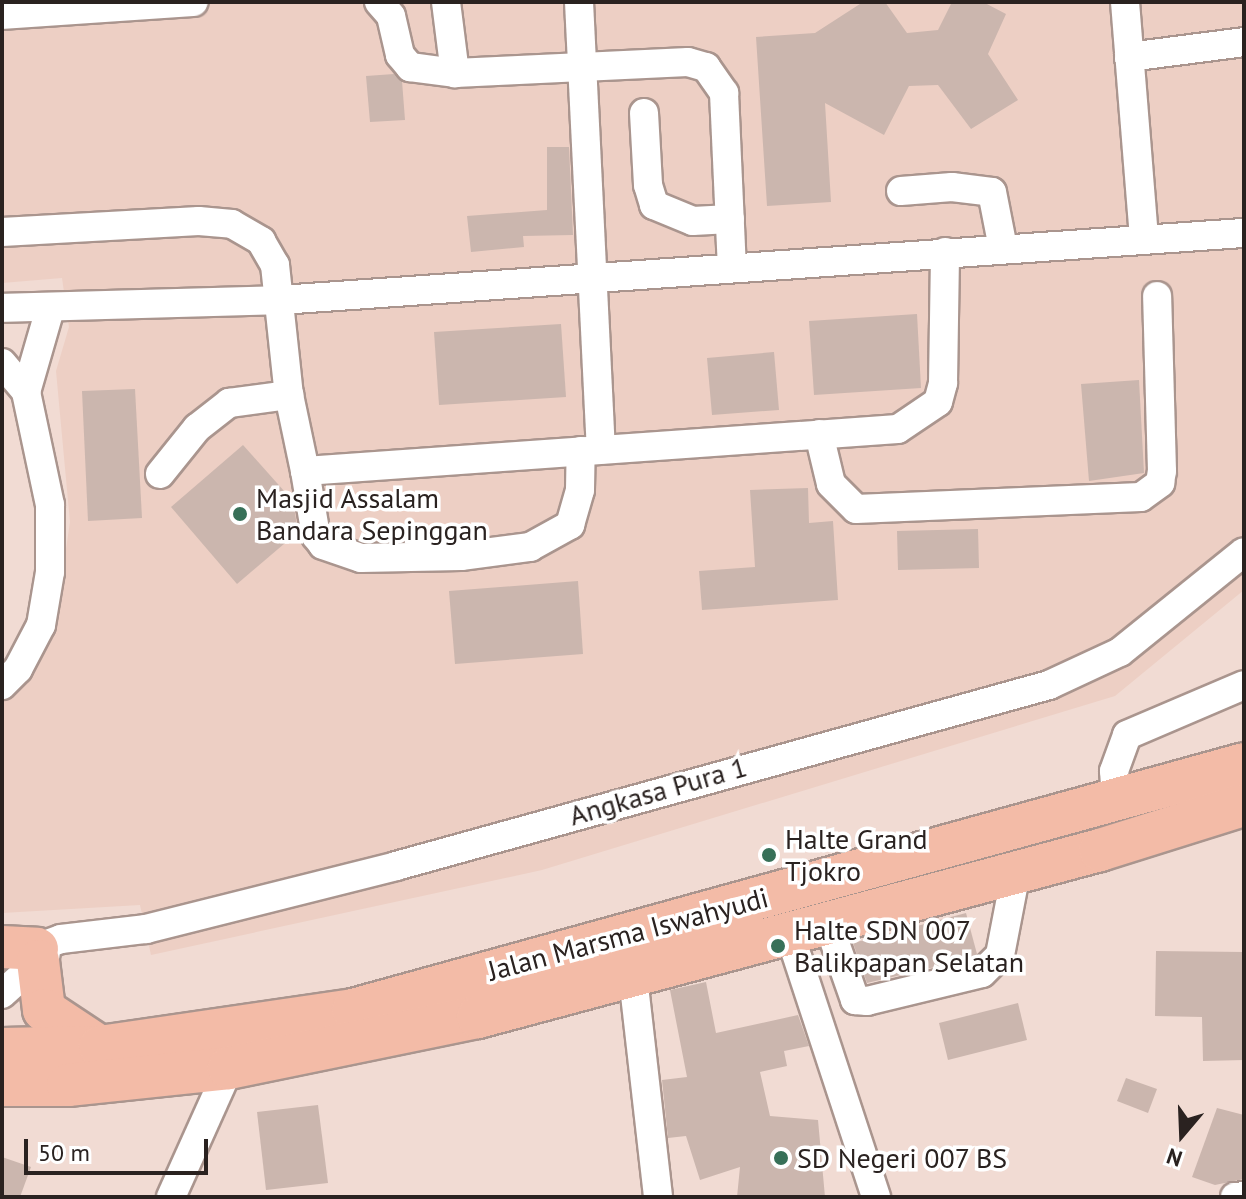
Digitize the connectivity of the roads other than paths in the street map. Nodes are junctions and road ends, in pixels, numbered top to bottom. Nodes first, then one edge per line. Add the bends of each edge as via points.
1 (194, 2) edge
2 (379, 2) edge
3 (446, 2) edge
4 (579, 2) edge
5 (1125, 2) edge
6 (2, 15) edge
7 (1244, 42) edge
8 (1129, 57) junction
9 (583, 68) junction
10 (455, 73) junction
11 (644, 113) dead end
12 (901, 191) dead end
13 (730, 219) junction
14 (2, 232) edge
15 (1244, 233) edge
16 (1144, 237) junction
17 (1003, 248) junction
18 (945, 252) junction
19 (732, 268) junction
20 (591, 279) junction
21 (1157, 296) dead end
22 (280, 300) junction
23 (2, 308) edge
24 (50, 309) junction
25 (2, 363) edge
26 (26, 392) junction
27 (289, 395) junction
28 (819, 434) junction
29 (591, 450) junction
30 (305, 471) junction
31 (160, 474) dead end
32 (1244, 552) edge
33 (2, 685) edge
34 (1244, 685) edge
35 (1244, 764) edge
36 (1116, 799) junction
37 (1244, 805) edge
38 (1016, 872) junction
39 (808, 926) junction
40 (28, 951) edge
41 (633, 977) junction
42 (2, 994) edge
43 (100, 1047) junction
44 (2, 1049) edge
45 (229, 1068) junction
46 (2, 1085) edge
47 (1244, 1196) edge
48 (171, 1197) edge
49 (658, 1197) edge
50 (876, 1197) edge
51 (1235, 1197) edge

1 - 6 street
2 - 10 street via 391,16 400,55 410,67
3 - 10 street
4 - 9 street
5 - 8 street
7 - 8 street
8 - 16 street
9 - 10 street
9 - 13 street via 688,62 706,67 720,81
9 - 20 street
11 - 13 street via 654,205 693,221
12 - 17 street via 952,187 992,192
13 - 19 street
14 - 22 street via 199,221 232,224 247,230 271,254
15 - 16 street
16 - 17 street
17 - 18 street
18 - 19 street
18 - 28 street via 943,383 938,402 898,429
19 - 20 street
20 - 22 street
20 - 29 street
21 - 28 street via 1162,471 1160,483 1141,497 856,509 831,484
22 - 24 street
22 - 27 street
23 - 24 street
24 - 26 street
25 - 26 street
26 - 33 street via 50,505 50,572 41,625 18,669
27 - 30 street
27 - 31 street via 229,403 197,428
28 - 29 street
29 - 30 street
29 - 30 street via 570,525 530,547 461,556 361,558 323,545 316,536
32 - 40 street, Angkasa Pura 1 via 1120,652 1049,685 396,866 146,929
34 - 36 street via 1127,735 1114,771
35 - 36 highway, Jalan Marsma Iswahyudi
36 - 43 highway, Jalan Marsma Iswahyudi via 353,1010
37 - 38 highway, Jalan Marsma Iswahyudi
38 - 39 highway, Jalan Marsma Iswahyudi
38 - 39 street via 1000,955 982,973 855,1000
39 - 41 highway, Jalan Marsma Iswahyudi
39 - 50 street
40 - 42 street
40 - 43 highway via 44,1010
41 - 45 highway, Jalan Marsma Iswahyudi via 478,1017
41 - 49 street
43 - 44 highway, Jalan Marsma Iswahyudi
45 - 46 highway, Jalan Marsma Iswahyudi via 68,1085
45 - 48 street
47 - 51 street

